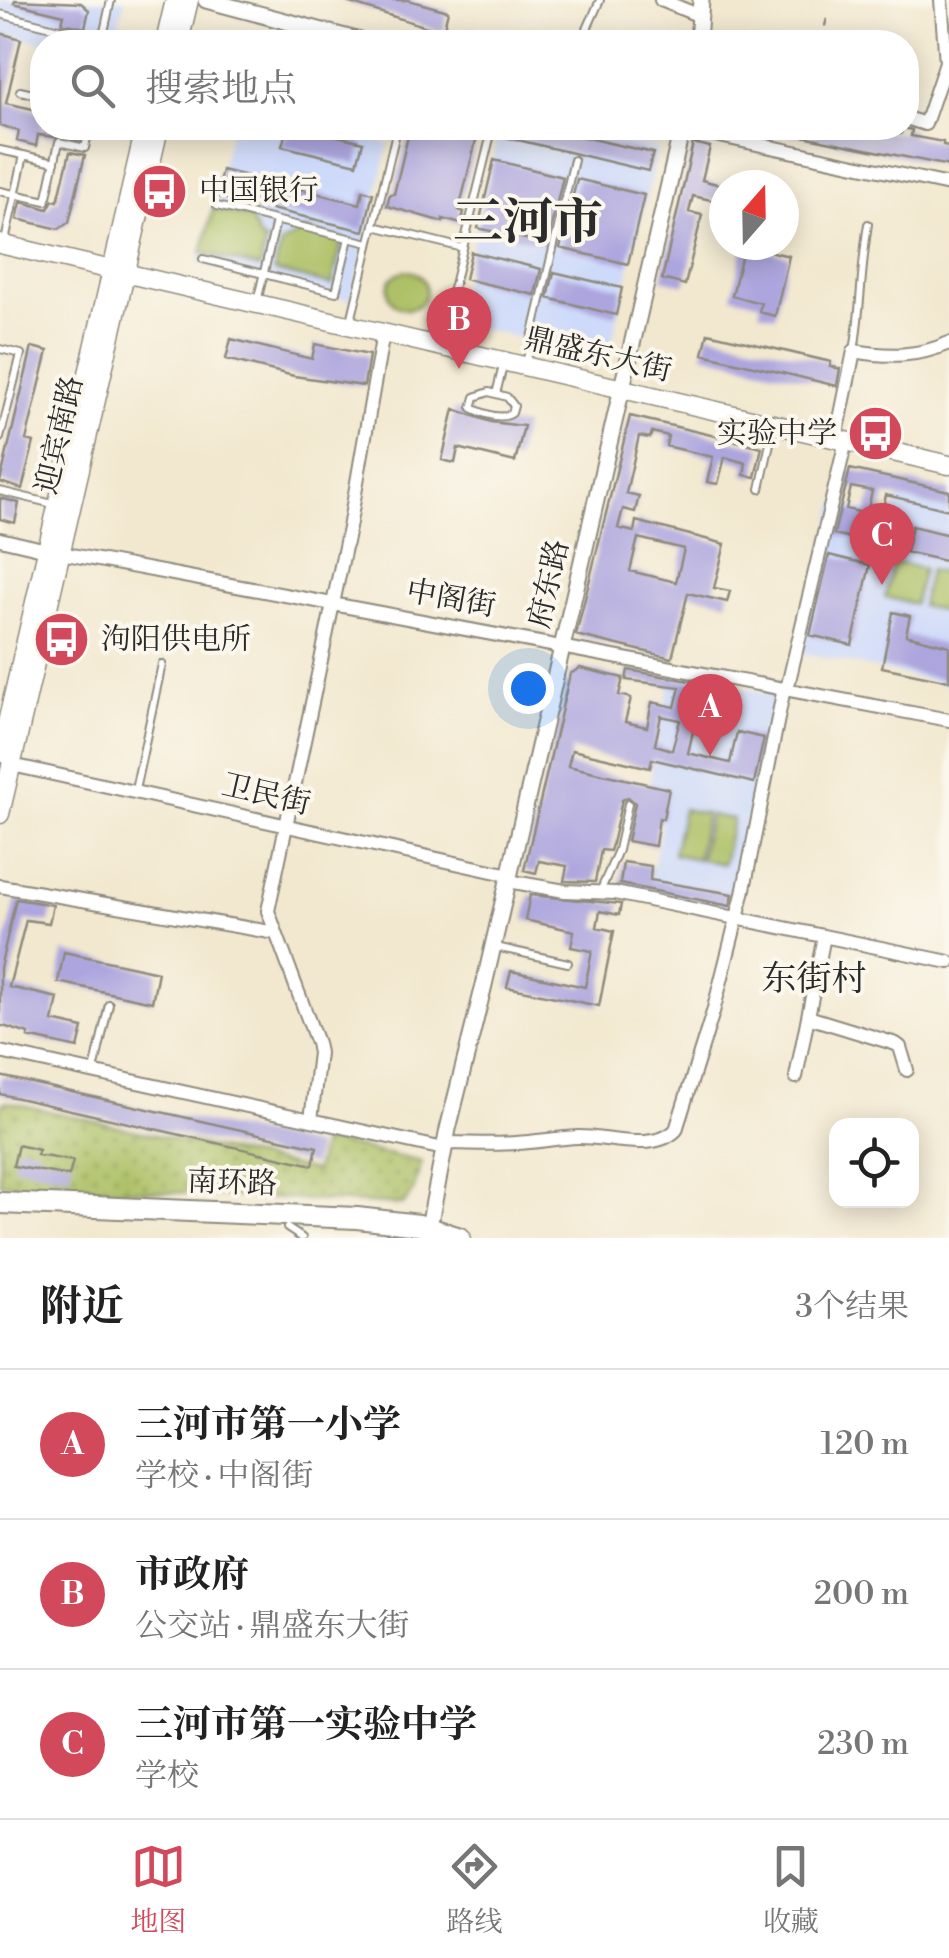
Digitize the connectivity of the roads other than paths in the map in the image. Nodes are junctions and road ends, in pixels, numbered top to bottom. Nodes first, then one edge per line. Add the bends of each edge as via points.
1 (111, 0) edge
2 (175, 0) edge
3 (189, 0) edge
4 (206, 0) edge
5 (600, 0) edge
6 (662, 0) edge
7 (941, 0) edge
8 (700, 8) edge
9 (0, 14) edge
10 (588, 29) dead end
11 (63, 30) edge
12 (104, 30) edge
13 (168, 30) edge
14 (182, 30) edge
15 (319, 30) edge
16 (948, 62) edge
17 (20, 91) dead end
18 (30, 93) edge
19 (919, 122) edge
20 (87, 140) edge
21 (143, 140) edge
22 (156, 140) edge
23 (394, 140) edge
24 (490, 140) edge
25 (679, 140) edge
26 (739, 140) edge
27 (0, 150) edge
28 (24, 155) junction
29 (574, 160) dead end
30 (55, 162) junction
31 (949, 184) edge
32 (0, 190) edge
33 (15, 194) junction
34 (217, 206) dead end
35 (276, 220) junction
36 (868, 224) dead end
37 (374, 226) junction
38 (349, 238) junction
39 (370, 243) junction
40 (2, 244) edge
41 (463, 248) junction
42 (203, 259) dead end
43 (119, 271) junction
44 (264, 274) junction
45 (256, 304) junction
46 (350, 325) junction
47 (383, 333) junction
48 (949, 343) edge
49 (439, 346) junction
50 (0, 348) edge
51 (854, 352) junction
52 (504, 361) junction
53 (525, 366) junction
54 (622, 388) junction
55 (496, 394) junction
56 (774, 424) junction
57 (0, 438) edge
58 (841, 440) junction
59 (949, 465) edge
60 (760, 488) dead end
61 (0, 491) edge
62 (58, 505) junction
63 (0, 539) edge
64 (54, 552) junction
65 (332, 603) junction
66 (563, 646) junction
67 (162, 664) dead end
68 (8, 684) edge
69 (786, 688) junction
70 (949, 720) edge
71 (6, 759) edge
72 (134, 792) junction
73 (628, 804) dead end
74 (0, 814) edge
75 (285, 825) junction
76 (509, 878) junction
77 (0, 886) edge
78 (600, 892) junction
79 (736, 918) junction
80 (276, 933) junction
81 (824, 936) junction
82 (493, 946) junction
83 (949, 962) edge
84 (568, 963) dead end
85 (109, 1004) dead end
86 (808, 1016) junction
87 (0, 1052) edge
88 (907, 1070) dead end
89 (94, 1072) junction
90 (796, 1077) dead end
91 (312, 1120) junction
92 (445, 1146) junction
93 (0, 1202) edge
94 (0, 1216) edge
95 (294, 1233) edge
96 (424, 1234) edge
97 (460, 1238) edge

1 - 12 lane
2 - 13 main road
3 - 14 main road
4 - 15 street
5 - 10 lane
6 - 8 street
7 - 16 street
9 - 11 lane
16 - 19 street via 925,124
17 - 18 lane
20 - 30 lane via 85,148 59,142
21 - 43 main road, 迎宾南路
22 - 43 main road, 迎宾南路
23 - 37 lane
24 - 41 lane
25 - 54 street, 府东路
26 - 31 street
27 - 28 lane
28 - 30 lane
28 - 33 lane
29 - 53 lane
30 - 33 lane via 46,201
32 - 33 lane
33 - 40 lane
34 - 35 lane
35 - 38 lane
35 - 44 lane
36 - 51 lane
37 - 39 lane
37 - 41 lane
38 - 39 lane
38 - 44 lane via 336,292
39 - 46 lane
40 - 43 main road, 鼎盛东大街
41 - 49 lane
42 - 44 lane
43 - 45 main road, 鼎盛东大街
43 - 62 main road, 迎宾南路
43 - 64 main road, 迎宾南路
44 - 45 lane
45 - 46 main road, 鼎盛东大街
46 - 47 main road, 鼎盛东大街
47 - 49 main road, 鼎盛东大街
47 - 65 street
48 - 51 street via 903,356
49 - 52 main road, 鼎盛东大街
50 - 57 lane via 20,354
51 - 58 street
52 - 53 main road, 鼎盛东大街
52 - 55 lane
53 - 54 main road, 鼎盛东大街
54 - 56 main road, 鼎盛东大街
54 - 66 street, 府东路
55 - 55 lane via 512,402 510,416 472,408 478,394
56 - 58 main road, 鼎盛东大街
56 - 60 lane
58 - 59 main road, 鼎盛东大街
58 - 69 street
61 - 62 lane
62 - 64 main road, 迎宾南路
63 - 64 street, 中阁街
64 - 65 street, 中阁街
64 - 68 main road, 迎宾南路
64 - 71 main road, 迎宾南路
65 - 66 street, 中阁街
65 - 75 street
66 - 69 street, 中阁街
66 - 76 street, 府东路
67 - 72 lane
68 - 71 main road, 迎宾南路
69 - 70 street, 中阁街
69 - 79 street
71 - 72 street, 卫民街
71 - 74 main road, 迎宾南路
72 - 75 street, 卫民街
73 - 78 lane
75 - 76 street, 卫民街
75 - 80 street via 268,911
76 - 78 street, 卫民街
76 - 82 street, 府东路
77 - 80 street
78 - 79 street, 卫民街
79 - 81 street, 卫民街
79 - 92 street via 681,1121 670,1137
80 - 91 street via 319,1053
81 - 83 street, 卫民街
81 - 86 street
82 - 84 lane
82 - 92 street, 府东路
85 - 89 lane
86 - 88 street via 896,1044
86 - 90 street
87 - 89 street
89 - 91 street
91 - 92 street
92 - 96 street, 府东路
93 - 96 main road, 南环路 via 356,1218
94 - 95 main road, 南环路
95 - 96 main road, 南环路
96 - 97 main road, 南环路

